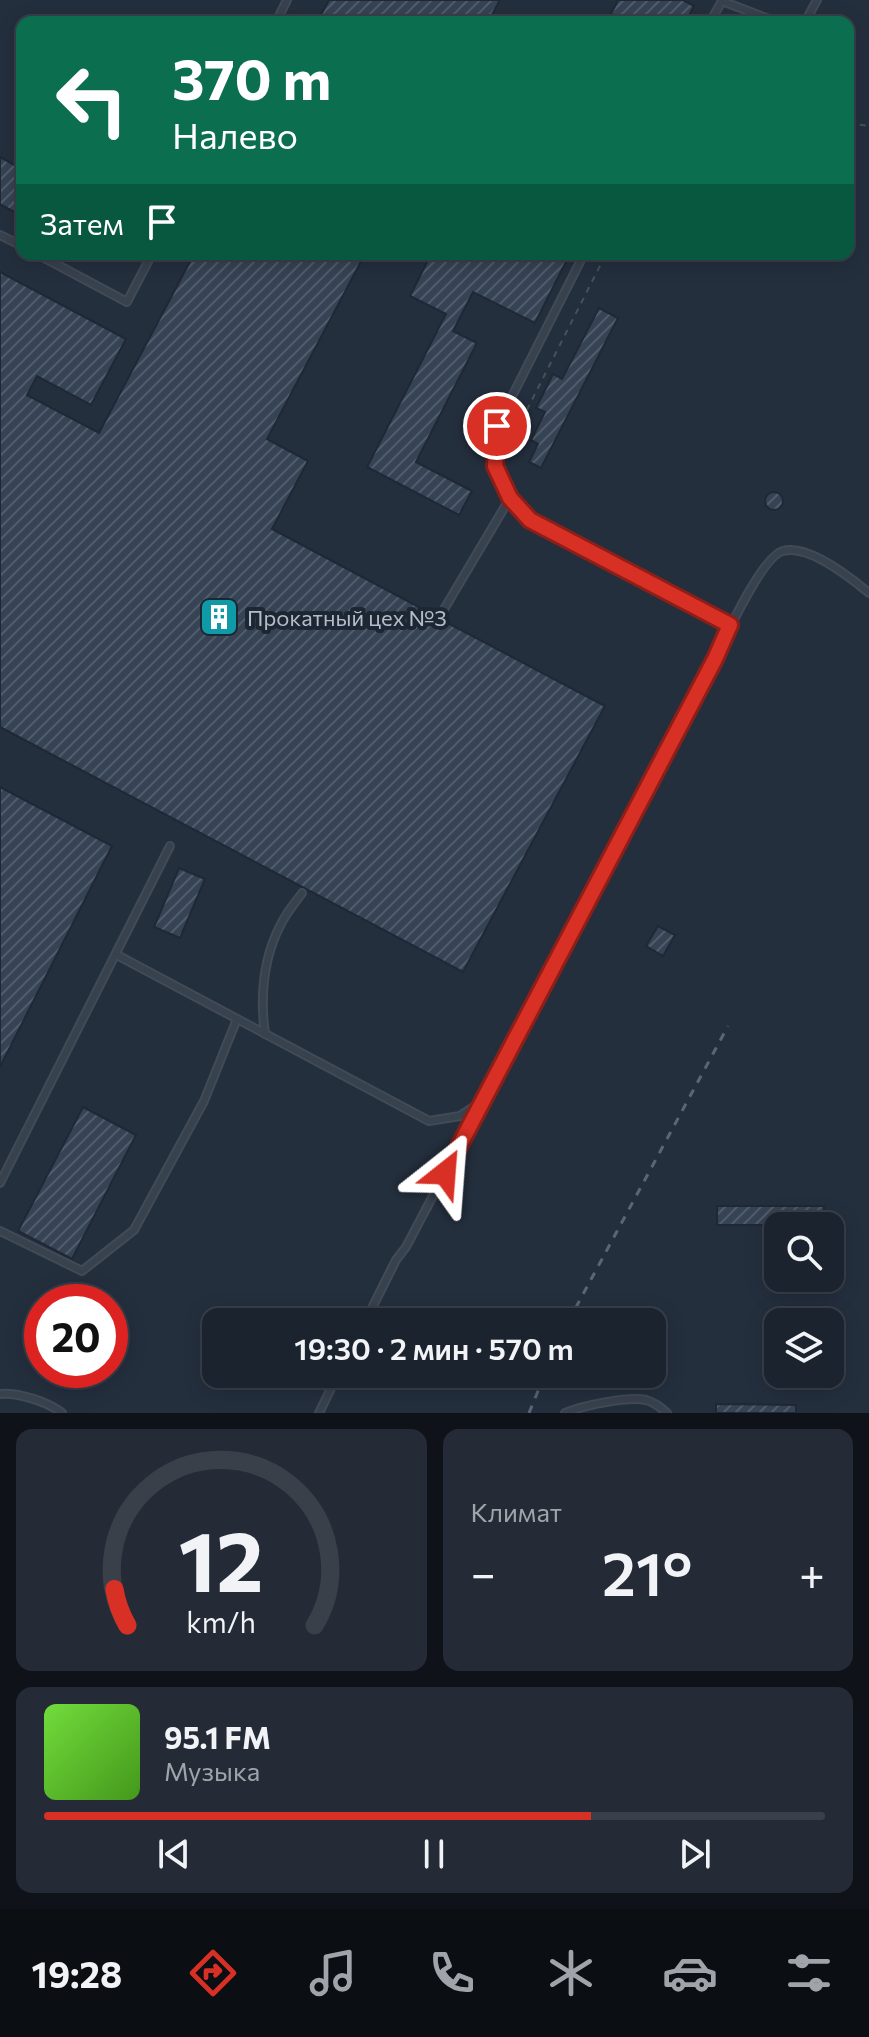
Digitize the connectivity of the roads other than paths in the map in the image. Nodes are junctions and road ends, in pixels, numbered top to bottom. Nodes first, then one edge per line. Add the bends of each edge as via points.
1 (713, 16) edge
2 (761, 16) edge
3 (48, 260) edge
4 (149, 260) edge
5 (581, 260) edge
6 (510, 498) junction
7 (869, 593) edge
8 (437, 621) dead end
9 (730, 625) junction
10 (170, 846) dead end
11 (302, 893) dead end
12 (117, 955) junction
13 (237, 1019) junction
14 (265, 1034) junction
15 (484, 1100) junction
16 (0, 1183) edge
17 (0, 1231) edge
18 (372, 1308) edge
19 (331, 1388) edge
20 (0, 1394) edge
21 (62, 1413) edge
22 (319, 1413) edge
23 (565, 1413) edge
24 (667, 1413) edge

1 - 2 lane via 722,1
3 - 4 lane via 127,302
5 - 6 lane via 497,426 495,466
6 - 8 lane
6 - 9 lane via 530,520
7 - 9 lane via 835,567 797,550 780,551 769,560
9 - 15 lane
10 - 12 lane
11 - 14 lane via 281,923 265,967
12 - 13 lane
12 - 16 lane
13 - 14 lane
13 - 17 lane via 204,1101 134,1230 82,1271
14 - 15 lane via 429,1121 460,1116
15 - 18 lane
19 - 22 lane
20 - 21 lane via 52,1405
23 - 24 lane via 642,1399

